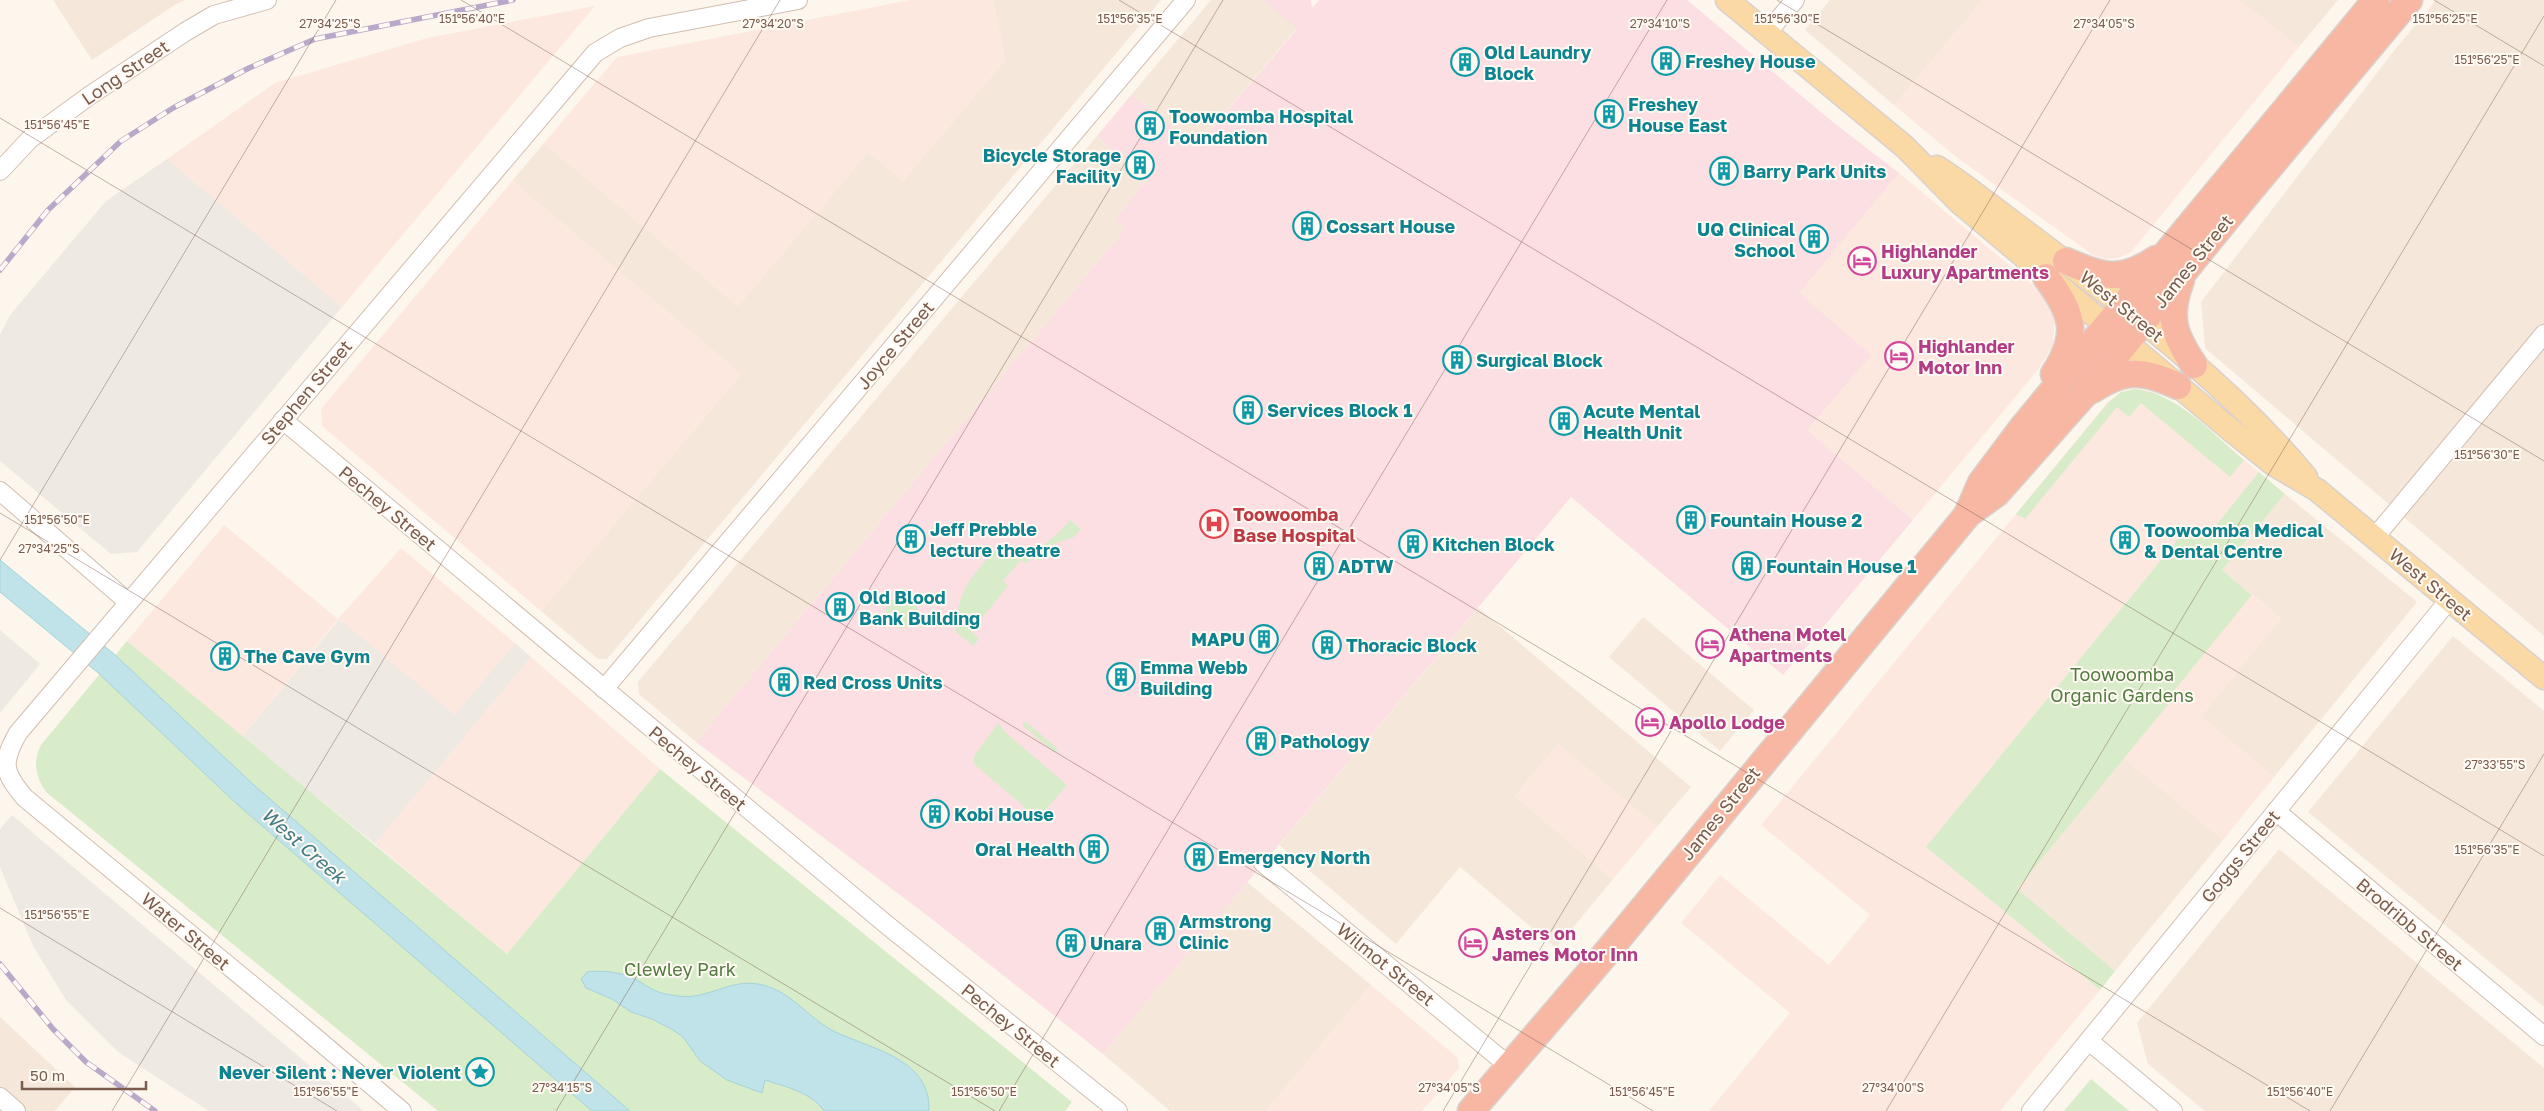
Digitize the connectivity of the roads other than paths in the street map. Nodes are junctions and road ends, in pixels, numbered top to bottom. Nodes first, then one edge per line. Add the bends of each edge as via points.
1 (266, 0) edge
2 (798, 0) edge
3 (1186, 0) edge
4 (1727, 0) edge
5 (1795, 0) edge
6 (2376, 0) edge
7 (2409, 0) edge
8 (1767, 33) junction
9 (1904, 147) junction
10 (0, 171) edge
11 (2170, 249) junction
12 (2066, 261) junction
13 (2184, 272) junction
14 (2046, 276) junction
15 (2122, 306) junction
16 (2143, 323) junction
17 (2106, 326) junction
18 (2544, 334) edge
19 (2127, 343) junction
20 (2194, 365) junction
21 (2178, 386) junction
22 (2082, 397) junction
23 (2032, 416) junction
24 (283, 420) junction
25 (2317, 490) junction
26 (0, 491) edge
27 (1968, 514) junction
28 (2375, 536) junction
29 (2449, 600) junction
30 (128, 602) junction
31 (2544, 678) edge
32 (604, 689) junction
33 (18, 733) joint
34 (2276, 811) junction
35 (1263, 863) dead end
36 (2544, 1036) edge
37 (2089, 1041) junction
38 (1508, 1065) junction
39 (0, 1097) edge
40 (16, 1111) edge
41 (402, 1111) edge
42 (1118, 1111) edge
43 (1471, 1111) edge
44 (2030, 1111) edge
45 (2173, 1111) edge

1 - 10 street, Long Street via 214,14 185,32 30,140
2 - 24 street, Stephen Street via 650,28 620,38 595,53
3 - 32 street, Joyce Street
4 - 8 main road, West Street
5 - 8 street
6 - 11 highway, James Street
7 - 13 highway, James Street
8 - 9 main road, West Street
9 - 12 main road, West Street via 1964,184
9 - 14 main road, West Street via 1960,203
11 - 12 highway via 2146,265 2118,276 2095,273
11 - 15 highway, James Street
12 - 15 main road, West Street
13 - 16 highway, James Street
13 - 20 highway via 2174,299 2173,322 2180,344
14 - 17 main road, West Street
14 - 23 highway via 2068,313 2071,340
15 - 16 main road, West Street
15 - 17 highway, James Street
16 - 19 highway, James Street
16 - 20 main road, West Street
17 - 19 main road, West Street
17 - 23 highway, James Street
18 - 28 street
19 - 21 main road, West Street
19 - 22 highway, James Street
20 - 25 main road, West Street via 2250,415
21 - 22 highway via 2156,376 2129,373 2106,381
21 - 25 main road, West Street via 2274,464
22 - 27 highway, James Street via 1997,493
23 - 27 highway, James Street via 1981,483
24 - 30 street, Stephen Street
24 - 32 street, Pechey Street
25 - 28 main road, West Street
26 - 30 street
27 - 38 highway, James Street via 1598,963
28 - 29 main road, West Street
29 - 31 main road, West Street
29 - 34 street, Goggs Street
30 - 33 street, Stephen Street
32 - 42 street, Pechey Street via 887,925
33 - 41 street, Water Street via 9,749 6,768 13,784 25,798
34 - 36 street, Brodribb Street
34 - 37 street, Goggs Street
35 - 38 street, Wilmot Street
37 - 44 street, Goggs Street
37 - 45 street
38 - 43 highway, James Street
39 - 40 street

